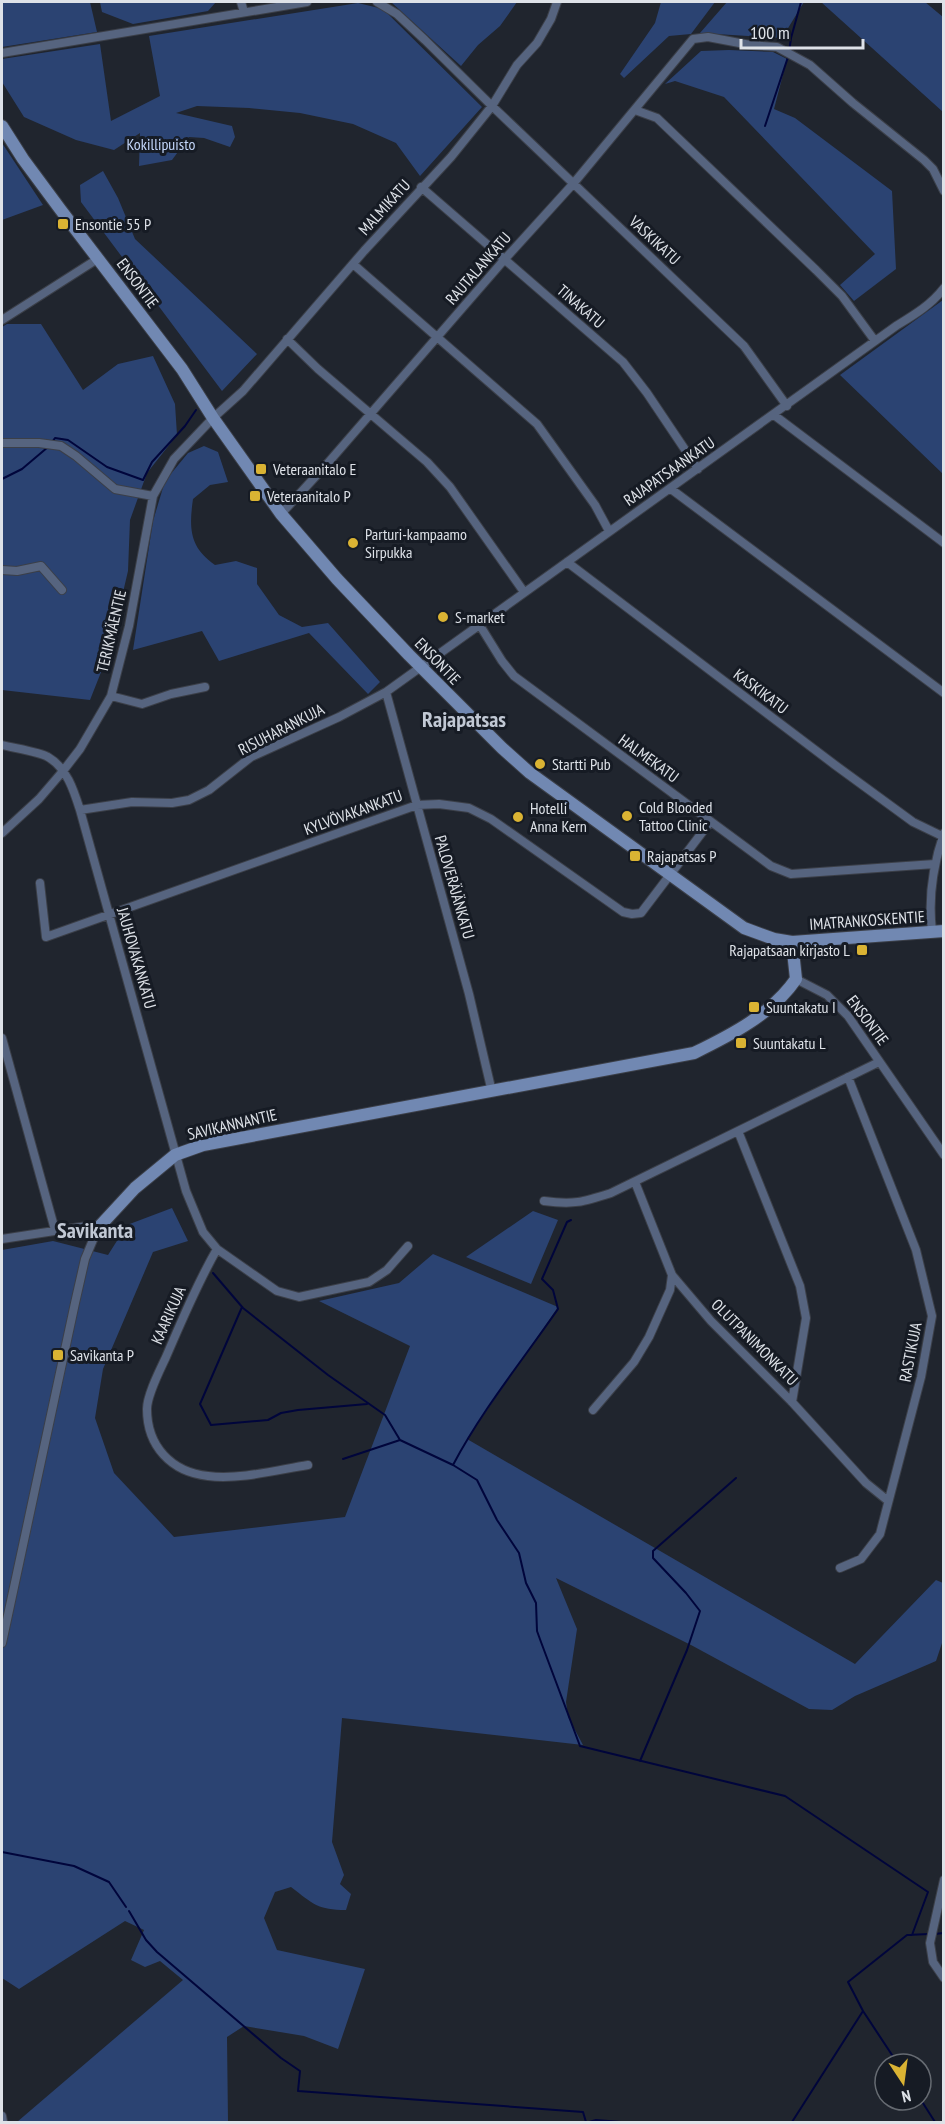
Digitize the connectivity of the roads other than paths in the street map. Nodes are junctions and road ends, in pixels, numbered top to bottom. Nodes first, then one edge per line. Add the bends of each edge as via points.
1 (241, 2) edge
2 (307, 2) edge
3 (377, 2) edge
4 (557, 2) edge
5 (244, 12) junction
6 (2, 53) edge
7 (492, 106) junction
8 (635, 110) junction
9 (2, 126) edge
10 (573, 184) junction
11 (422, 187) junction
12 (944, 191) edge
13 (99, 258) junction
14 (504, 260) junction
15 (353, 264) junction
16 (944, 288) edge
17 (2, 320) edge
18 (439, 337) junction
19 (287, 339) junction
20 (875, 341) junction
21 (787, 406) junction
22 (372, 413) junction
23 (774, 415) junction
24 (213, 418) junction
25 (2, 443) edge
26 (698, 469) junction
27 (671, 489) junction
28 (153, 496) junction
29 (281, 514) junction
30 (609, 531) junction
31 (944, 543) edge
32 (567, 562) junction
33 (2, 570) edge
34 (62, 590) dead end
35 (524, 592) junction
36 (479, 624) junction
37 (420, 666) junction
38 (205, 687) dead end
39 (386, 692) junction
40 (944, 693) edge
41 (111, 696) junction
42 (2, 745) edge
43 (63, 771) junction
44 (417, 805) junction
45 (80, 810) junction
46 (710, 822) junction
47 (2, 833) edge
48 (943, 834) edge
49 (935, 864) junction
50 (670, 873) junction
51 (40, 883) dead end
52 (109, 916) junction
53 (938, 931) edge
54 (792, 942) junction
55 (796, 979) junction
56 (2, 1038) edge
57 (879, 1062) junction
58 (848, 1077) junction
59 (492, 1092) junction
60 (738, 1131) junction
61 (175, 1155) junction
62 (944, 1155) edge
63 (635, 1182) junction
64 (544, 1201) dead end
65 (98, 1228) junction
66 (55, 1230) junction
67 (2, 1239) edge
68 (408, 1246) dead end
69 (217, 1249) junction
70 (672, 1275) junction
71 (792, 1402) junction
72 (594, 1410) dead end
73 (309, 1465) dead end
74 (887, 1500) junction
75 (840, 1568) dead end
76 (2, 1643) edge
77 (944, 1881) edge
78 (944, 1978) edge
79 (2, 2116) edge
80 (3, 2122) edge

1 - 5 street
2 - 5 street
3 - 7 street, VASKIKATU via 397,14
4 - 7 street, MALMIKATU via 537,43 517,65
5 - 6 street
7 - 10 street, VASKIKATU
7 - 11 street, MALMIKATU
8 - 10 street, RAUTALANKATU
8 - 12 street, RAUTALANKATU via 693,39 708,36 777,48 810,65 924,160
8 - 20 street via 657,118 816,270 842,296
9 - 13 street, ENSONTIE via 35,176
10 - 14 street, RAUTALANKATU
10 - 21 street, VASKIKATU via 744,346
11 - 14 street, TINAKATU
11 - 15 street, MALMIKATU
13 - 17 street
13 - 24 street, ENSONTIE via 182,369
14 - 18 street, RAUTALANKATU
14 - 26 street, TINAKATU via 623,362
15 - 18 street
15 - 19 street, MALMIKATU
16 - 20 street, RAJAPATSAANKATU via 935,299
18 - 22 street, RAUTALANKATU
18 - 30 street via 537,424
19 - 22 street
19 - 24 street, MALMIKATU via 243,391
20 - 21 street, RAJAPATSAANKATU
21 - 23 street, RAJAPATSAANKATU
22 - 29 street, RAUTALANKATU
22 - 35 street via 450,487
23 - 26 street, RAJAPATSAANKATU
23 - 31 street
24 - 28 street, TERIKMÄENTIE via 174,459
24 - 29 street, ENSONTIE
25 - 28 street via 61,446 115,489
26 - 27 street, RAJAPATSAANKATU
27 - 30 street, RAJAPATSAANKATU
27 - 40 street
28 - 41 street, TERIKMÄENTIE via 129,626
29 - 37 street, ENSONTIE
30 - 32 street, RAJAPATSAANKATU
32 - 35 street, RAJAPATSAANKATU
32 - 48 street, KASKIKATU via 913,822
33 - 34 street via 18,572 41,566
35 - 36 street, RAJAPATSAANKATU
36 - 37 street, RAJAPATSAANKATU
36 - 46 street, HALMEKATU via 514,676
37 - 39 street, RISUHARANKUJA
37 - 50 street, ENSONTIE via 530,773
38 - 41 street via 142,704
39 - 44 street, PALOVERÄJÄNKATU
39 - 45 street, RISUHARANKUJA via 251,757 189,800 132,802
41 - 43 street, TERIKMÄENTIE
42 - 43 street via 48,756
43 - 45 street, JAUHOVAKANKATU
43 - 47 street, TERIKMÄENTIE
44 - 50 street, KYLVÖVAKANKATU via 469,808 491,819 623,912 641,913
44 - 52 street, KYLVÖVAKANKATU
44 - 59 street, PALOVERÄJÄNKATU
45 - 52 street, JAUHOVAKANKATU
46 - 49 street, HALMEKATU via 771,866 791,874
46 - 50 street
48 - 49 street
49 - 53 street via 930,897
50 - 54 street, ENSONTIE via 744,928
51 - 52 street, KYLVÖVAKANKATU via 46,938
52 - 61 street, JAUHOVAKANKATU
53 - 54 street, IMATRANKOSKENTIE
54 - 55 street
55 - 57 street, ENSONTIE via 839,1006
55 - 59 street, SAVIKANNANTIE via 782,996 741,1028 694,1053
56 - 66 street
57 - 58 street
57 - 62 street, ENSONTIE
58 - 60 street
58 - 74 street, RASTIKUJA via 916,1250 932,1316 921,1377
59 - 61 street, SAVIKANNANTIE via 203,1145
60 - 63 street
60 - 71 street via 800,1286 806,1318
61 - 65 street, SAVIKANNANTIE via 135,1188
61 - 69 street, JAUHOVAKANKATU via 193,1211
63 - 64 street via 585,1201
63 - 70 street, OLUTPANIMONKATU
65 - 66 street
65 - 76 street, SAVIKANNANTIE via 85,1260 75,1303
66 - 67 street
68 - 69 street, JAUHOVAKANKATU via 387,1270 369,1282 299,1297 277,1291
69 - 73 street, KAARIKUJA via 146,1406 150,1431 160,1451 179,1469 208,1476 246,1475
70 - 71 street, OLUTPANIMONKATU via 711,1321
70 - 72 street via 670,1290 644,1345
71 - 74 street, OLUTPANIMONKATU via 866,1483
74 - 75 street, RASTIKUJA via 880,1534 872,1546 861,1559
77 - 78 street via 930,1943 933,1962
79 - 80 street

